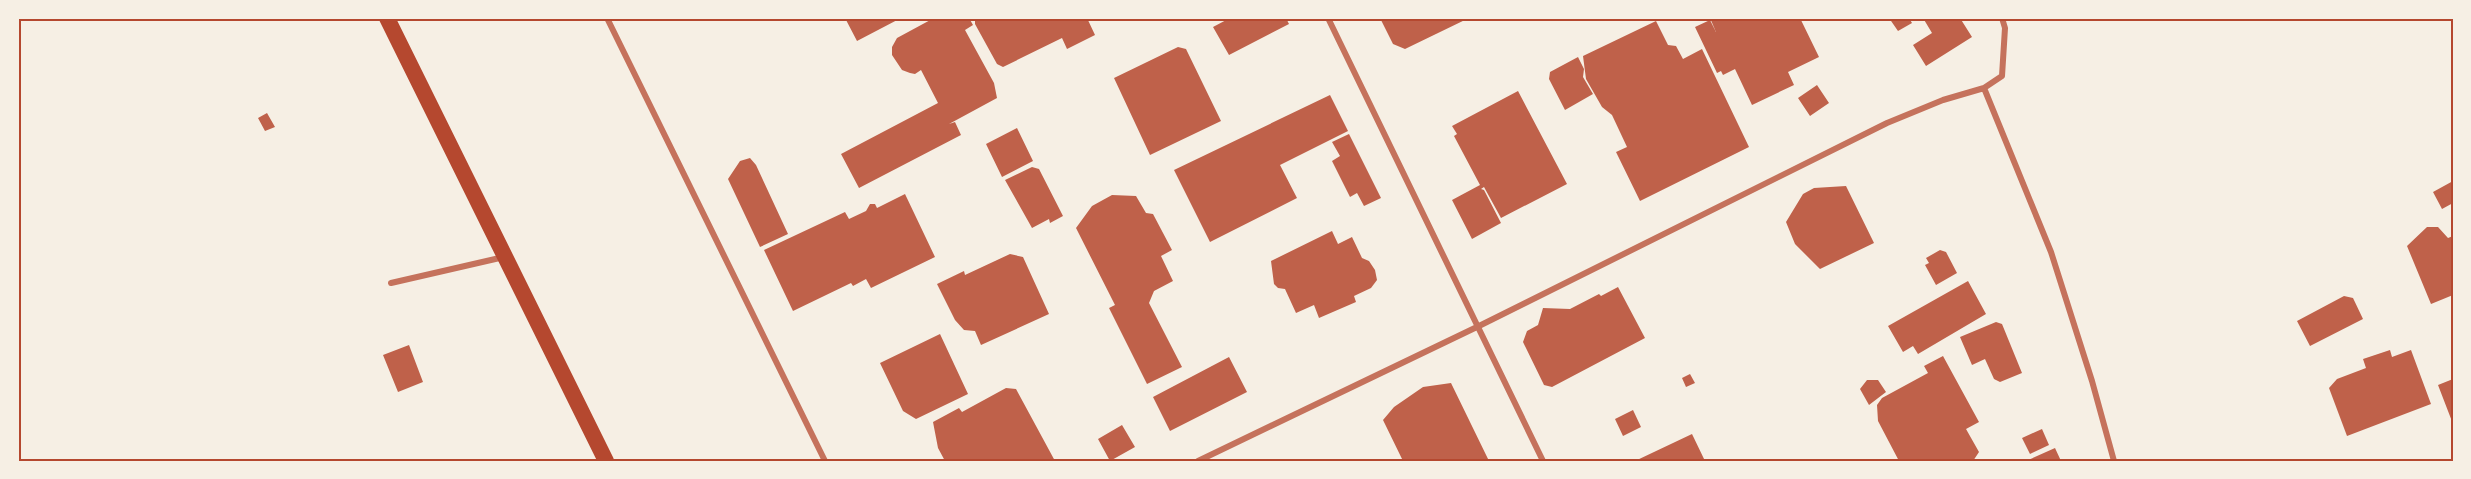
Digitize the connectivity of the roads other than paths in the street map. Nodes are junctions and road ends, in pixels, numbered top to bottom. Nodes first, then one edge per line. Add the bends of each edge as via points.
1 (387, 18) edge
2 (607, 18) edge
3 (1328, 18) edge
4 (2002, 18) edge
5 (1984, 88) junction
6 (505, 257) junction
7 (390, 283) dead end
8 (1479, 326) junction
9 (606, 461) edge
10 (825, 461) edge
11 (1198, 461) edge
12 (1543, 461) edge
13 (2114, 461) edge

1 - 6 highway
2 - 10 street
3 - 8 street
4 - 5 street via 2002,76
5 - 8 street via 1887,123
5 - 13 street via 2051,252
6 - 7 street
6 - 9 highway
8 - 11 street
8 - 12 street

